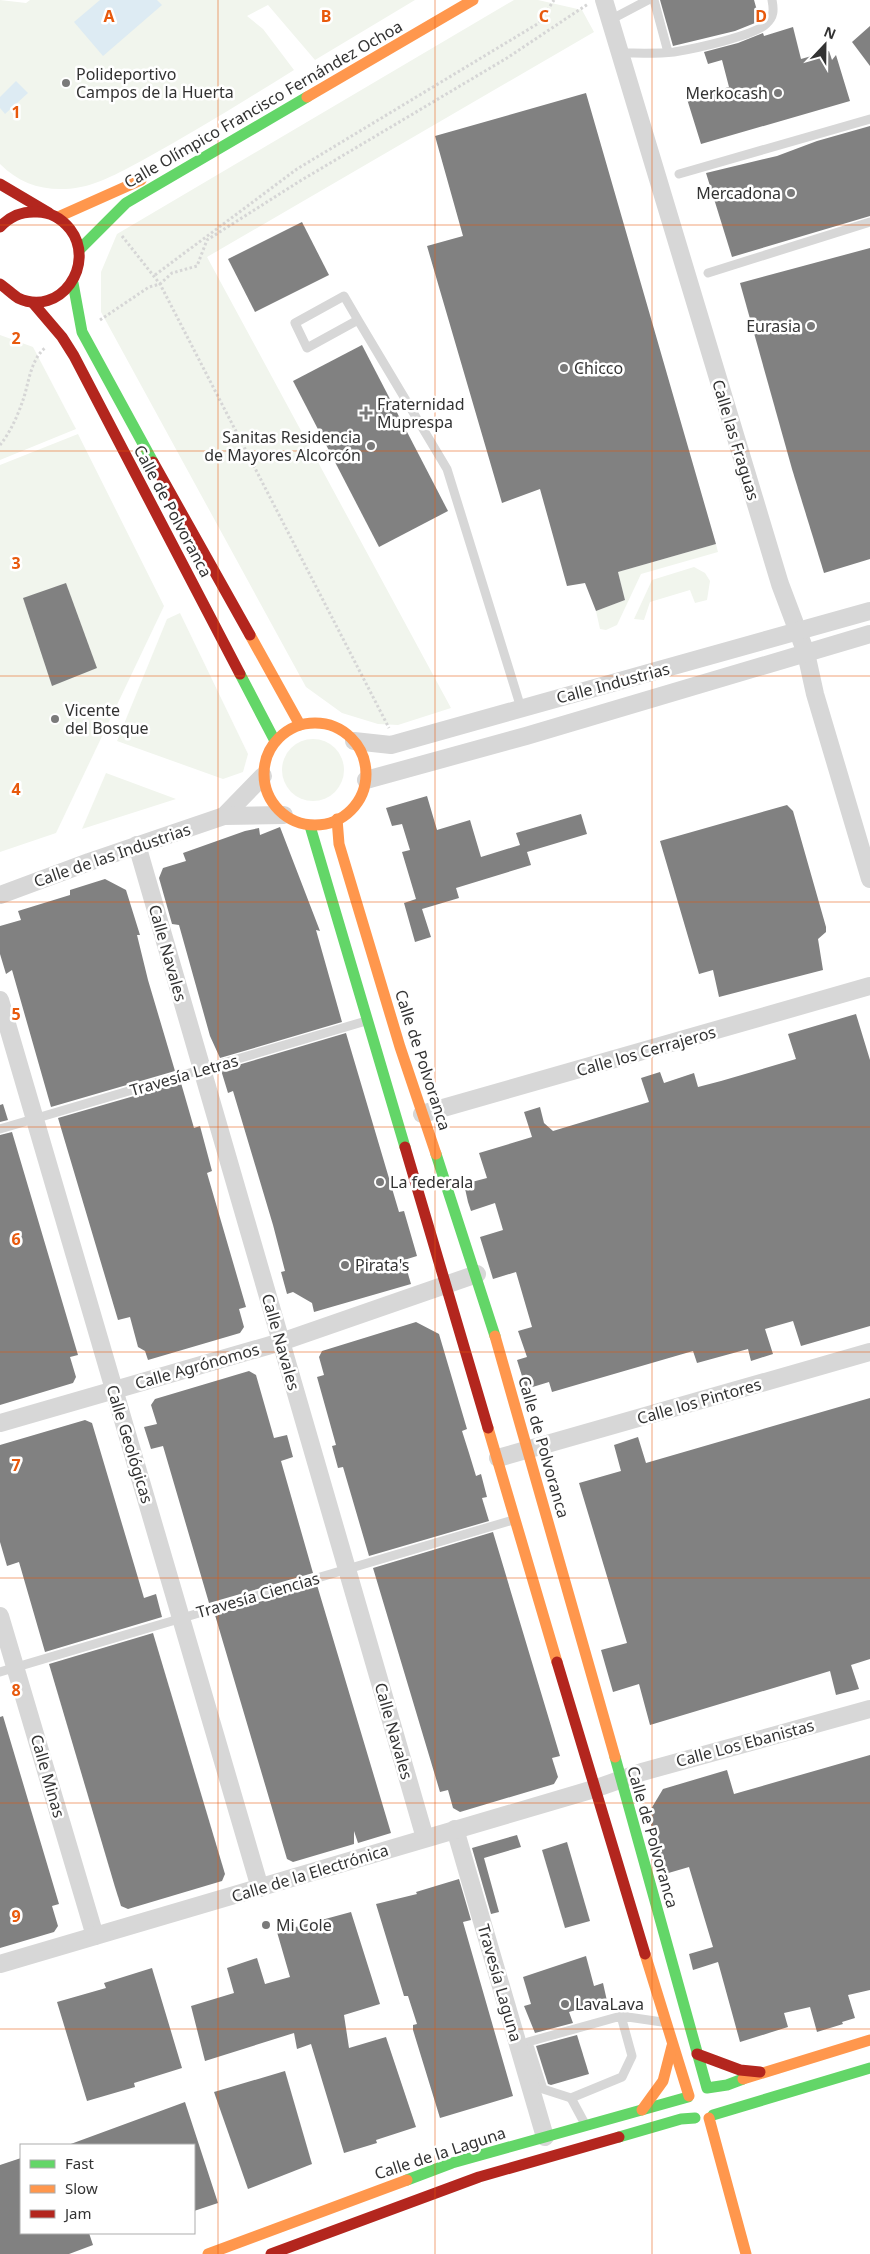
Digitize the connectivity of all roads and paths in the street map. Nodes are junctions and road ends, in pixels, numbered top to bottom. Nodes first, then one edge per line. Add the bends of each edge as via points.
1 (473, 0) edge
2 (554, 0) edge
3 (594, 0) edge
4 (604, 0) edge
5 (648, 0) edge
6 (654, 0) edge
7 (772, 0) edge
8 (610, 20) junction
9 (668, 52) junction
10 (620, 53) junction
11 (870, 119) edge
12 (150, 174) dead end
13 (679, 174) dead end
14 (0, 184) edge
15 (53, 215) junction
16 (109, 220) junction
17 (870, 222) edge
18 (0, 227) edge
19 (80, 249) junction
20 (708, 273) dead end
21 (156, 275) junction
22 (73, 283) junction
23 (0, 284) edge
24 (160, 284) junction
25 (12, 297) junction
26 (0, 302) edge
27 (33, 303) junction
28 (358, 320) junction
29 (82, 332) junction
30 (62, 337) junction
31 (0, 445) edge
32 (870, 611) edge
33 (799, 632) junction
34 (870, 634) edge
35 (806, 653) junction
36 (521, 708) junction
37 (300, 725) junction
38 (275, 741) junction
39 (354, 741) junction
40 (391, 745) junction
41 (263, 776) junction
42 (366, 780) junction
43 (284, 815) junction
44 (224, 816) junction
45 (337, 819) junction
46 (310, 826) junction
47 (137, 845) junction
48 (870, 879) edge
49 (0, 895) edge
50 (870, 986) edge
51 (0, 1000) edge
52 (369, 1021) junction
53 (202, 1069) junction
54 (422, 1114) junction
55 (35, 1119) junction
56 (0, 1129) edge
57 (477, 1274) junction
58 (447, 1286) junction
59 (281, 1342) junction
60 (870, 1352) edge
61 (113, 1390) junction
62 (0, 1423) edge
63 (528, 1450) junction
64 (498, 1458) junction
65 (516, 1519) junction
66 (348, 1569) junction
67 (0, 1616) edge
68 (182, 1617) junction
69 (8, 1670) edge
70 (870, 1708) edge
71 (620, 1780) junction
72 (594, 1789) junction
73 (455, 1829) junction
74 (425, 1838) junction
75 (260, 1888) junction
76 (95, 1936) junction
77 (0, 1964) edge
78 (621, 2016) junction
79 (667, 2024) junction
80 (870, 2040) edge
81 (672, 2043) junction
82 (697, 2054) junction
83 (870, 2068) edge
84 (763, 2072) junction
85 (707, 2088) junction
86 (688, 2096) junction
87 (572, 2098) junction
88 (642, 2110) junction
89 (711, 2116) junction
90 (695, 2118) junction
91 (586, 2126) junction
92 (545, 2137) junction
93 (208, 2254) edge
94 (271, 2254) edge
95 (746, 2254) edge

1 - 16 street, Calle Olímpico Francisco Fernández Ochoa via 126,202
2 - 21 path via 539,23 297,169
3 - 24 path via 506,58 207,240 197,266 172,273
4 - 8 street, Calle las Fraguas
5 - 8 lane
6 - 9 lane
7 - 9 lane via 774,11 768,23 761,28
8 - 10 street, Calle las Fraguas
9 - 10 lane
10 - 33 street, Calle las Fraguas via 780,584
11 - 13 lane
12 - 15 street, Calle Olímpico Francisco Fernández Ochoa via 133,184
14 - 15 street
15 - 18 street via 33,211 18,213
15 - 19 street via 70,227
16 - 19 street, Calle Olímpico Francisco Fernández Ochoa
16 - 21 path
17 - 20 lane
19 - 22 street via 79,268
21 - 24 path
22 - 27 street via 56,298
22 - 29 street, Calle de Polvoranca
23 - 25 street
24 - 29 path via 149,287
24 - 40 path via 391,731
25 - 26 street
25 - 27 street
27 - 30 street, Calle de Polvoranca
28 - 28 lane via 308,348 295,323 344,296
28 - 36 lane via 447,469
29 - 37 street, Calle de Polvoranca
30 - 31 path via 43,349 34,364 23,401
30 - 38 street, Calle de Polvoranca
32 - 33 street, Calle Industrias
33 - 35 street, Calle las Fraguas
33 - 36 street, Calle Industrias
34 - 35 street, Calle Industrias
35 - 42 street, Calle Industrias
35 - 48 street, Calle las Fraguas via 815,694
36 - 40 street, Calle Industrias
37 - 38 street
37 - 39 street via 332,726
38 - 41 street via 266,758
39 - 40 street, Calle Industrias
39 - 42 street via 363,758
41 - 43 street via 273,805
41 - 44 street, Calle de las Industrias
42 - 45 street via 352,809
43 - 44 street, Calle de las Industrias
43 - 46 street
44 - 47 street, Calle de las Industrias
45 - 46 street
45 - 54 street, Calle de Polvoranca via 339,844
46 - 52 street
47 - 49 street, Calle de las Industrias
47 - 53 street, Calle Navales
50 - 54 street, Calle los Cerrajeros
51 - 55 street, Calle Geológicas
52 - 53 lane, Travesía Letras
52 - 58 street
53 - 55 lane, Travesía Letras
53 - 59 street, Calle Navales
54 - 57 street, Calle de Polvoranca
55 - 56 lane, Travesía Letras
55 - 61 street, Calle Geológicas
57 - 58 street, Calle Agrónomos
57 - 63 street, Calle de Polvoranca
58 - 59 street, Calle Agrónomos
58 - 64 street
59 - 61 street, Calle Agrónomos
59 - 66 street, Calle Navales
60 - 63 street, Calle los Pintores
61 - 62 street, Calle Agrónomos
61 - 68 street, Calle Geológicas
63 - 64 street, Calle los Pintores
63 - 71 street, Calle de Polvoranca
64 - 65 street
65 - 66 lane, Travesía Ciencias
65 - 72 street
66 - 68 lane, Travesía Ciencias
66 - 74 street, Calle Navales
67 - 69 street, Calle Minas
68 - 69 lane, Travesía Ciencias
68 - 75 street, Calle Geológicas
69 - 76 street, Calle Minas
70 - 71 street, Calle Los Ebanistas
71 - 72 street, Calle de la Electrónica
71 - 82 street, Calle de Polvoranca
72 - 73 street, Calle de la Electrónica
72 - 79 street
73 - 74 street, Calle de la Electrónica
73 - 92 street, Travesía Laguna
74 - 75 street, Calle de la Electrónica
75 - 76 street, Calle de la Electrónica
76 - 77 street, Calle de la Electrónica
78 - 79 lane
78 - 87 lane via 632,2056 622,2077
78 - 87 lane via 528,2042 543,2089
79 - 81 street
80 - 84 street
81 - 86 street
81 - 88 street via 668,2073 656,2096
82 - 84 street via 740,2070
82 - 85 street, Calle de Polvoranca
83 - 89 street
84 - 85 street via 727,2085
85 - 86 street via 695,2090
85 - 89 street via 717,2100
86 - 88 street, Calle de la Laguna
86 - 90 street via 687,2107
87 - 91 lane
88 - 91 street, Calle de la Laguna
89 - 90 street
89 - 95 street
90 - 94 street via 681,2119 479,2176
91 - 92 street, Calle de la Laguna
92 - 93 street, Calle de la Laguna via 452,2163

